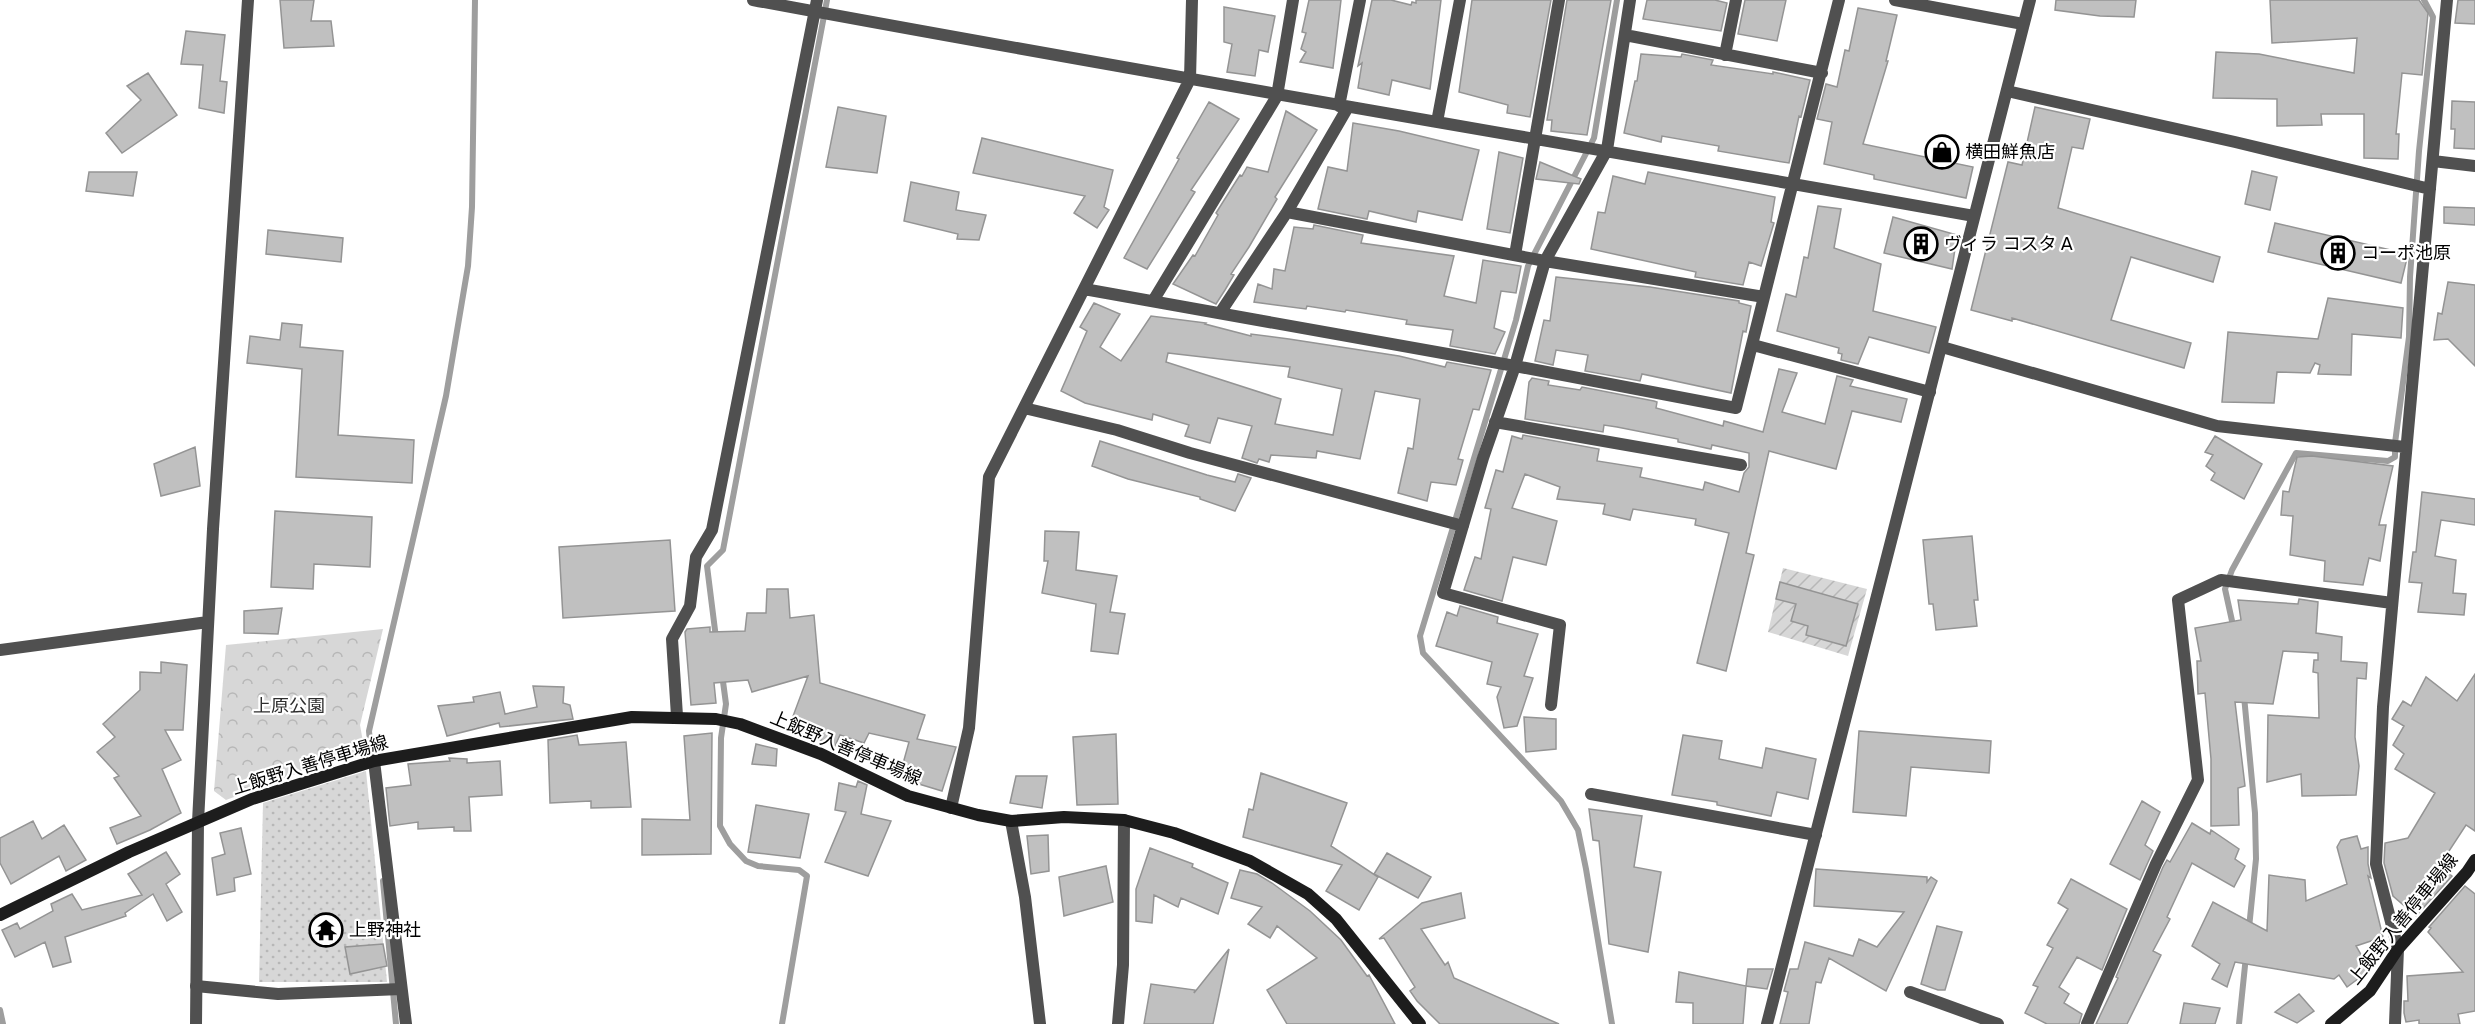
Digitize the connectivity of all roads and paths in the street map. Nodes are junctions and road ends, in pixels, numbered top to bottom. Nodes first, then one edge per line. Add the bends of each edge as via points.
1 (248, 0) edge
2 (753, 0) edge
3 (1192, 0) edge
4 (1293, 0) edge
5 (1360, 0) edge
6 (1460, 0) edge
7 (1559, 0) edge
8 (1630, 0) edge
9 (1736, 0) edge
10 (1839, 0) edge
11 (1895, 0) edge
12 (2030, 0) edge
13 (2447, 0) edge
14 (816, 6) edge
15 (2023, 24) junction
16 (1625, 35) junction
17 (1725, 55) junction
18 (1822, 73) junction
19 (1190, 79) junction
20 (2007, 91) junction
21 (1277, 96) junction
22 (1344, 107) junction
23 (1437, 122) junction
24 (1536, 138) junction
25 (1607, 150) junction
26 (2433, 161) junction
27 (2475, 166) edge
28 (1793, 184) junction
29 (2430, 189) junction
30 (1287, 212) junction
31 (1974, 216) junction
32 (1515, 255) junction
33 (1545, 261) junction
34 (1084, 289) junction
35 (1764, 297) junction
36 (1154, 301) junction
37 (1220, 314) junction
38 (1753, 345) junction
39 (1942, 347) junction
40 (1515, 366) junction
41 (1930, 392) junction
42 (1024, 408) junction
43 (1495, 422) junction
44 (2405, 447) junction
45 (1741, 465) dead end
46 (1464, 526) junction
47 (2392, 603) junction
48 (208, 622) junction
49 (0, 650) edge
50 (1551, 705) dead end
51 (677, 716) junction
52 (374, 761) junction
53 (1591, 794) dead end
54 (951, 808) junction
55 (1011, 820) junction
56 (1124, 820) junction
57 (198, 822) junction
58 (1816, 835) junction
59 (2473, 869) edge
60 (0, 915) edge
61 (2398, 949) junction
62 (196, 986) junction
63 (401, 989) junction
64 (1910, 992) dead end
65 (196, 1024) edge
66 (406, 1024) edge
67 (1040, 1024) edge
68 (1118, 1024) edge
69 (1420, 1024) edge
70 (1767, 1024) edge
71 (1998, 1024) edge
72 (2087, 1024) edge
73 (2331, 1024) edge
74 (2395, 1024) edge

1 - 48 street
2 - 14 street
3 - 19 street
4 - 21 street
5 - 22 street
6 - 23 street
7 - 24 street
8 - 16 street
9 - 17 street
10 - 18 street
11 - 15 street
12 - 15 street
13 - 26 street
14 - 19 street
14 - 51 street via 712,530 696,557 690,606 672,639
15 - 20 street
16 - 17 street
16 - 25 street
17 - 18 street
18 - 28 street
19 - 21 street
19 - 34 street
20 - 29 street
20 - 31 street
21 - 22 street
21 - 36 street
22 - 23 street
22 - 30 street
23 - 24 street
24 - 25 street
24 - 32 street
25 - 28 street
25 - 33 street
26 - 27 street
26 - 29 street
28 - 31 street
28 - 35 street
29 - 44 street
30 - 32 street
30 - 37 street
31 - 39 street
32 - 33 street
33 - 35 street
33 - 40 street
34 - 36 street
34 - 42 street
35 - 38 street
36 - 37 street
37 - 40 street
38 - 40 street via 1736,408
38 - 41 street
39 - 41 street
39 - 44 street via 2217,426
40 - 43 street
41 - 58 street
42 - 46 street
42 - 54 street via 989,477 969,728
43 - 45 street
43 - 46 street
44 - 47 street
46 - 50 street via 1443,593 1560,625
47 - 61 street via 2376,864
47 - 72 street via 2221,580 2178,600 2198,780 2156,864
48 - 49 street
48 - 57 street
51 - 52 main road, 上飯野入善停車場線 via 607,720
51 - 54 main road, 上飯野入善停車場線 via 740,724 821,754 908,796
52 - 57 main road, 上飯野入善停車場線 via 252,799
52 - 63 street
53 - 58 street
54 - 55 main road, 上飯野入善停車場線
55 - 56 main road, 上飯野入善停車場線
55 - 67 street via 1025,897
56 - 68 street via 1123,965
56 - 69 main road, 上飯野入善停車場線 via 1174,833 1250,861 1308,894 1336,919
57 - 60 main road, 上飯野入善停車場線
57 - 62 street
58 - 70 street
59 - 61 main road, 上飯野入善停車場線
61 - 73 main road, 上飯野入善停車場線 via 2370,991
61 - 74 street
62 - 63 street via 278,994
62 - 65 street
63 - 66 street
64 - 71 street

